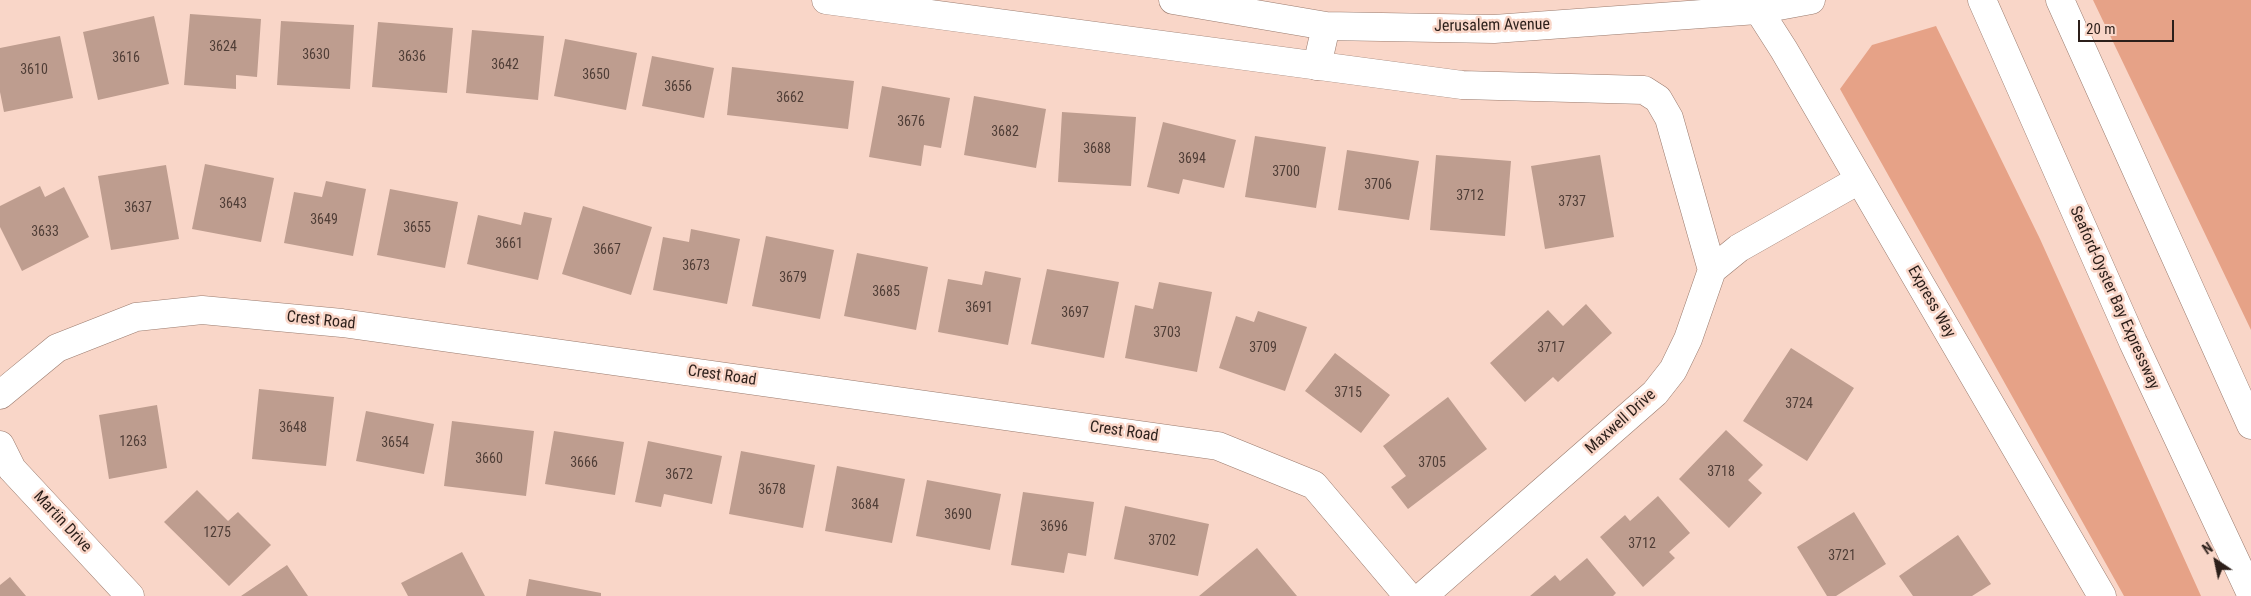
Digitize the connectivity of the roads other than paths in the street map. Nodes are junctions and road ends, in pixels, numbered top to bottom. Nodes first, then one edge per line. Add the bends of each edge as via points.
1 (826, 0) edge
2 (1172, 0) edge
3 (1811, 0) edge
4 (1982, 0) edge
5 (2060, 0) edge
6 (1755, 5) edge
7 (1326, 26) junction
8 (1318, 66) junction
9 (1859, 180) junction
10 (1712, 270) junction
11 (0, 394) edge
12 (2251, 425) edge
13 (0, 445) edge
14 (2251, 594) edge
15 (130, 596) edge
16 (1408, 596) edge
17 (1423, 596) edge
18 (2102, 596) edge

1 - 8 main road
2 - 7 main road, Jerusalem Avenue
3 - 6 main road, Jerusalem Avenue
4 - 14 main road, Seaford-Oyster Bay Expressway via 2133,342
5 - 12 main road
6 - 7 main road, Jerusalem Avenue via 1494,29
6 - 9 main road, Express Way
7 - 8 main road
8 - 10 main road via 1462,85 1644,90 1658,99 1669,118
9 - 10 main road via 1739,248
9 - 18 main road, Express Way
10 - 17 main road, Maxwell Drive via 1674,370 1655,393
11 - 16 main road, Crest Road via 57,348 136,317 202,310 342,323 1218,446 1314,485
13 - 15 main road, Martin Drive via 12,468

